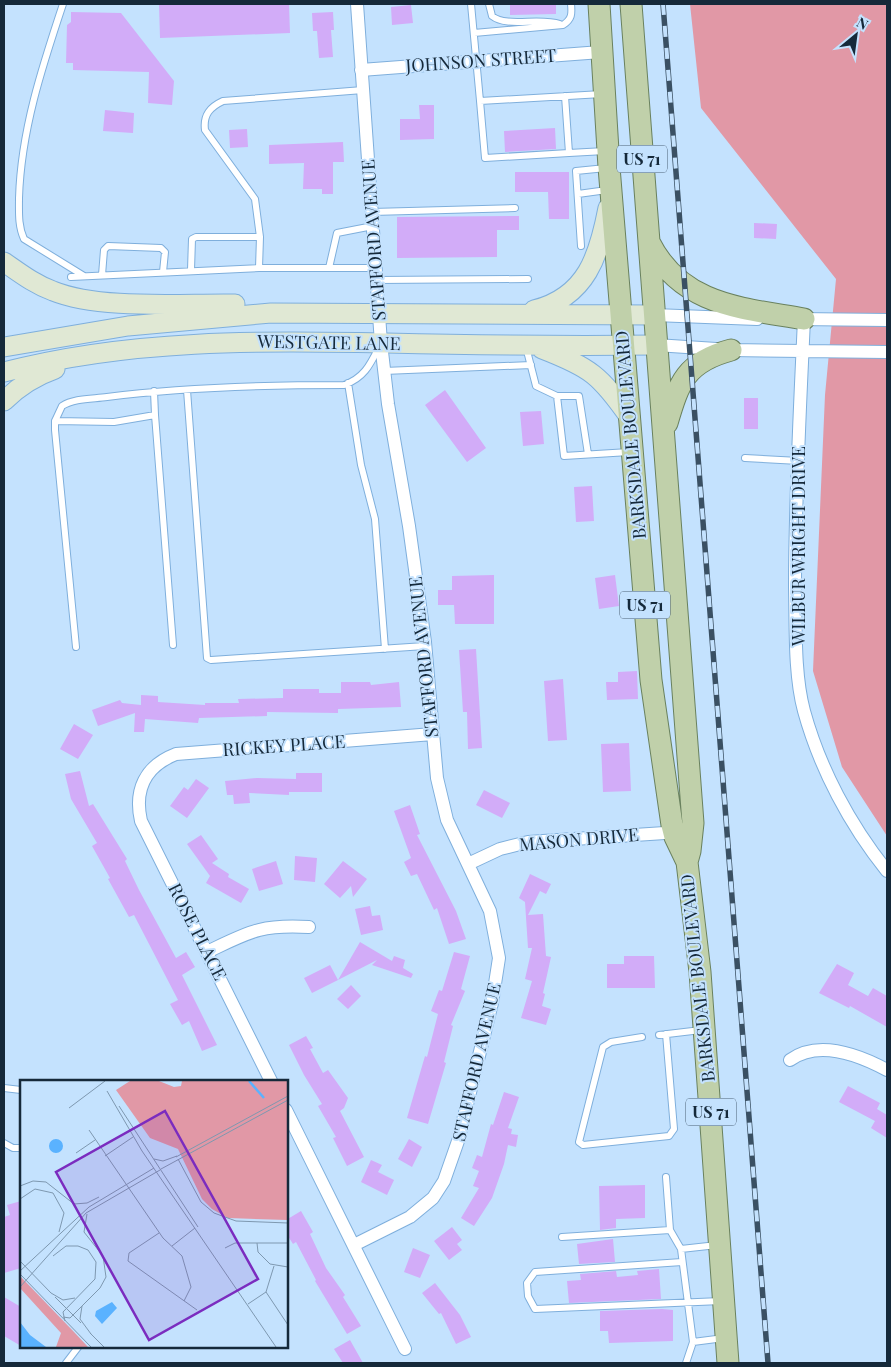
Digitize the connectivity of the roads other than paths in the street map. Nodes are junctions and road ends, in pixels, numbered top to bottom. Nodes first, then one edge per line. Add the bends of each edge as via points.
1 (63, 4) edge
2 (357, 4) edge
3 (471, 4) edge
4 (489, 4) edge
5 (571, 4) edge
6 (599, 4) edge
7 (631, 4) edge
8 (563, 25) junction
9 (474, 33) junction
10 (634, 50) junction
11 (601, 52) junction
12 (476, 60) junction
13 (361, 70) junction
14 (363, 90) junction
15 (604, 94) junction
16 (565, 96) junction
17 (480, 101) junction
18 (569, 153) junction
19 (609, 159) junction
20 (612, 190) junction
21 (578, 194) junction
22 (514, 208) dead end
23 (372, 212) junction
24 (373, 226) junction
25 (260, 237) junction
26 (647, 238) junction
27 (581, 246) dead end
28 (4, 262) edge
29 (259, 268) junction
30 (329, 268) junction
31 (191, 270) junction
32 (163, 272) junction
33 (377, 274) junction
34 (84, 276) junction
35 (102, 276) junction
36 (71, 277) dead end
37 (528, 280) dead end
38 (295, 312) junction
39 (378, 312) junction
40 (519, 314) junction
41 (622, 314) junction
42 (654, 315) junction
43 (804, 319) junction
44 (887, 320) edge
45 (381, 343) junction
46 (624, 345) junction
47 (656, 345) junction
48 (529, 346) junction
49 (4, 347) edge
50 (731, 350) junction
51 (803, 352) junction
52 (887, 352) edge
53 (94, 354) junction
54 (531, 365) junction
55 (384, 371) junction
56 (4, 372) edge
57 (348, 383) junction
58 (187, 390) junction
59 (154, 391) junction
60 (557, 396) junction
61 (4, 401) edge
62 (155, 415) junction
63 (630, 418) junction
64 (55, 421) junction
65 (663, 435) junction
66 (633, 452) junction
67 (588, 454) junction
68 (745, 458) dead end
69 (799, 460) junction
70 (676, 608) junction
71 (645, 612) junction
72 (173, 645) dead end
73 (425, 646) junction
74 (76, 647) dead end
75 (385, 648) junction
76 (433, 734) junction
77 (145, 780) joint
78 (683, 831) junction
79 (468, 864) junction
80 (887, 871) edge
81 (309, 927) dead end
82 (207, 952) junction
83 (704, 1029) junction
84 (642, 1037) dead end
85 (790, 1060) dead end
86 (887, 1070) edge
87 (271, 1080) edge
88 (4, 1088) edge
89 (20, 1090) edge
90 (288, 1114) edge
91 (4, 1143) edge
92 (20, 1148) edge
93 (666, 1177) dead end
94 (670, 1230) junction
95 (562, 1237) dead end
96 (720, 1244) junction
97 (354, 1245) junction
98 (681, 1249) junction
99 (682, 1262) junction
100 (725, 1300) junction
101 (687, 1302) junction
102 (726, 1338) junction
103 (693, 1342) junction
104 (78, 1347) edge
105 (405, 1348) dead end
106 (66, 1363) edge
107 (686, 1363) edge
108 (728, 1363) edge

1 - 34 lane via 23,146 19,219 24,239
2 - 13 street, STAFFORD AVENUE
3 - 9 lane
4 - 8 lane via 492,16 497,20 547,20
5 - 8 lane via 572,14
6 - 11 main road, BARKSDALE BOULEVARD / US 71
7 - 10 main road, BARKSDALE BOULEVARD / US 71
8 - 9 lane
9 - 12 lane
10 - 11 main road
10 - 26 main road, BARKSDALE BOULEVARD / US 71
11 - 12 street, JOHNSON STREET
11 - 15 main road, BARKSDALE BOULEVARD / US 71
12 - 13 street, JOHNSON STREET
12 - 17 lane
13 - 14 street, STAFFORD AVENUE
14 - 23 street, STAFFORD AVENUE
14 - 25 lane via 223,101 208,112 205,130 255,199
15 - 16 lane
15 - 19 main road, BARKSDALE BOULEVARD / US 71
16 - 17 lane
16 - 18 lane
17 - 18 lane via 485,158
18 - 19 lane
19 - 20 main road, BARKSDALE BOULEVARD / US 71
19 - 21 lane via 576,171
20 - 21 lane
20 - 40 main road via 602,242 587,274 553,303
20 - 41 main road, BARKSDALE BOULEVARD / US 71
21 - 27 lane
22 - 23 lane
23 - 24 street, STAFFORD AVENUE
24 - 30 lane via 337,233
24 - 33 street, STAFFORD AVENUE
25 - 29 lane
25 - 31 lane via 194,237
26 - 42 main road, BARKSDALE BOULEVARD / US 71
26 - 43 main road via 670,272 685,286 706,298 754,311
28 - 38 main road via 32,282 84,300 244,305
29 - 30 lane
29 - 31 lane
30 - 33 lane
31 - 32 lane
32 - 35 lane
32 - 35 lane via 165,252 161,248 108,246 104,250
33 - 37 lane
33 - 39 street, STAFFORD AVENUE
34 - 35 lane
34 - 36 lane
38 - 39 main road, WESTGATE LANE
38 - 49 main road, WESTGATE LANE via 128,326
39 - 40 main road, WESTGATE LANE
39 - 45 street, STAFFORD AVENUE
40 - 41 main road, WESTGATE LANE
41 - 42 main road, WESTGATE LANE
41 - 46 main road, BARKSDALE BOULEVARD / US 71
42 - 43 street
42 - 47 main road, BARKSDALE BOULEVARD / US 71
43 - 44 street
43 - 51 street, WILBUR WRIGHT DRIVE
45 - 48 main road, WESTGATE LANE
45 - 53 main road, WESTGATE LANE via 264,341 187,344
45 - 55 street, STAFFORD AVENUE
45 - 57 lane via 368,369
46 - 47 main road, WESTGATE LANE
46 - 48 main road, WESTGATE LANE
46 - 63 main road, BARKSDALE BOULEVARD / US 71
47 - 50 street
47 - 65 main road, BARKSDALE BOULEVARD / US 71
48 - 54 lane
48 - 63 main road via 576,362 592,372
50 - 51 street
50 - 65 main road via 708,357 682,382 672,401
51 - 52 street
51 - 69 street, WILBUR WRIGHT DRIVE
53 - 56 main road, WESTGATE LANE
53 - 61 main road via 36,376
54 - 55 lane
54 - 60 lane via 536,386
55 - 73 street, STAFFORD AVENUE
57 - 58 lane
57 - 75 lane via 360,465 375,519
58 - 59 lane
58 - 75 lane via 207,658
59 - 62 lane
59 - 64 lane via 66,403 59,409
60 - 67 lane via 579,396
60 - 67 lane via 564,456
62 - 64 lane via 114,422
62 - 72 lane
63 - 66 main road, BARKSDALE BOULEVARD / US 71
64 - 74 lane
65 - 70 main road, BARKSDALE BOULEVARD / US 71
66 - 67 lane
66 - 71 main road, BARKSDALE BOULEVARD / US 71
68 - 69 lane
69 - 80 street, WILBUR WRIGHT DRIVE via 795,614 804,711 842,804
70 - 71 main road
70 - 78 main road, BARKSDALE BOULEVARD / US 71
71 - 78 main road, BARKSDALE BOULEVARD / US 71 via 655,716
73 - 75 lane
73 - 76 street, STAFFORD AVENUE
76 - 77 street, RICKEY PLACE via 176,754 157,764
76 - 79 street, STAFFORD AVENUE via 442,806
77 - 82 street, ROSE PLACE via 138,801 141,821
78 - 79 street, MASON DRIVE via 528,842 500,849
78 - 83 main road, BARKSDALE BOULEVARD / US 71
79 - 97 street, STAFFORD AVENUE via 490,911 498,958 492,1002 455,1153 444,1181 424,1208
81 - 82 street via 284,925 256,929
82 - 87 street, ROSE PLACE
83 - 84 lane via 663,1035 674,1129 669,1136 582,1145 579,1142 603,1047 610,1042
83 - 96 main road, BARKSDALE BOULEVARD / US 71
85 - 86 street via 802,1053 832,1051 861,1057
88 - 89 lane
90 - 97 street
91 - 92 lane
93 - 94 lane
94 - 95 lane
94 - 98 lane
96 - 98 lane
96 - 100 main road, BARKSDALE BOULEVARD / US 71
97 - 105 street
98 - 99 lane
99 - 101 lane
99 - 101 lane via 535,1272 527,1284 528,1296 536,1310
100 - 101 lane
100 - 102 main road, BARKSDALE BOULEVARD / US 71
101 - 103 lane
102 - 103 lane
102 - 108 main road, BARKSDALE BOULEVARD / US 71
103 - 107 lane
104 - 106 lane

